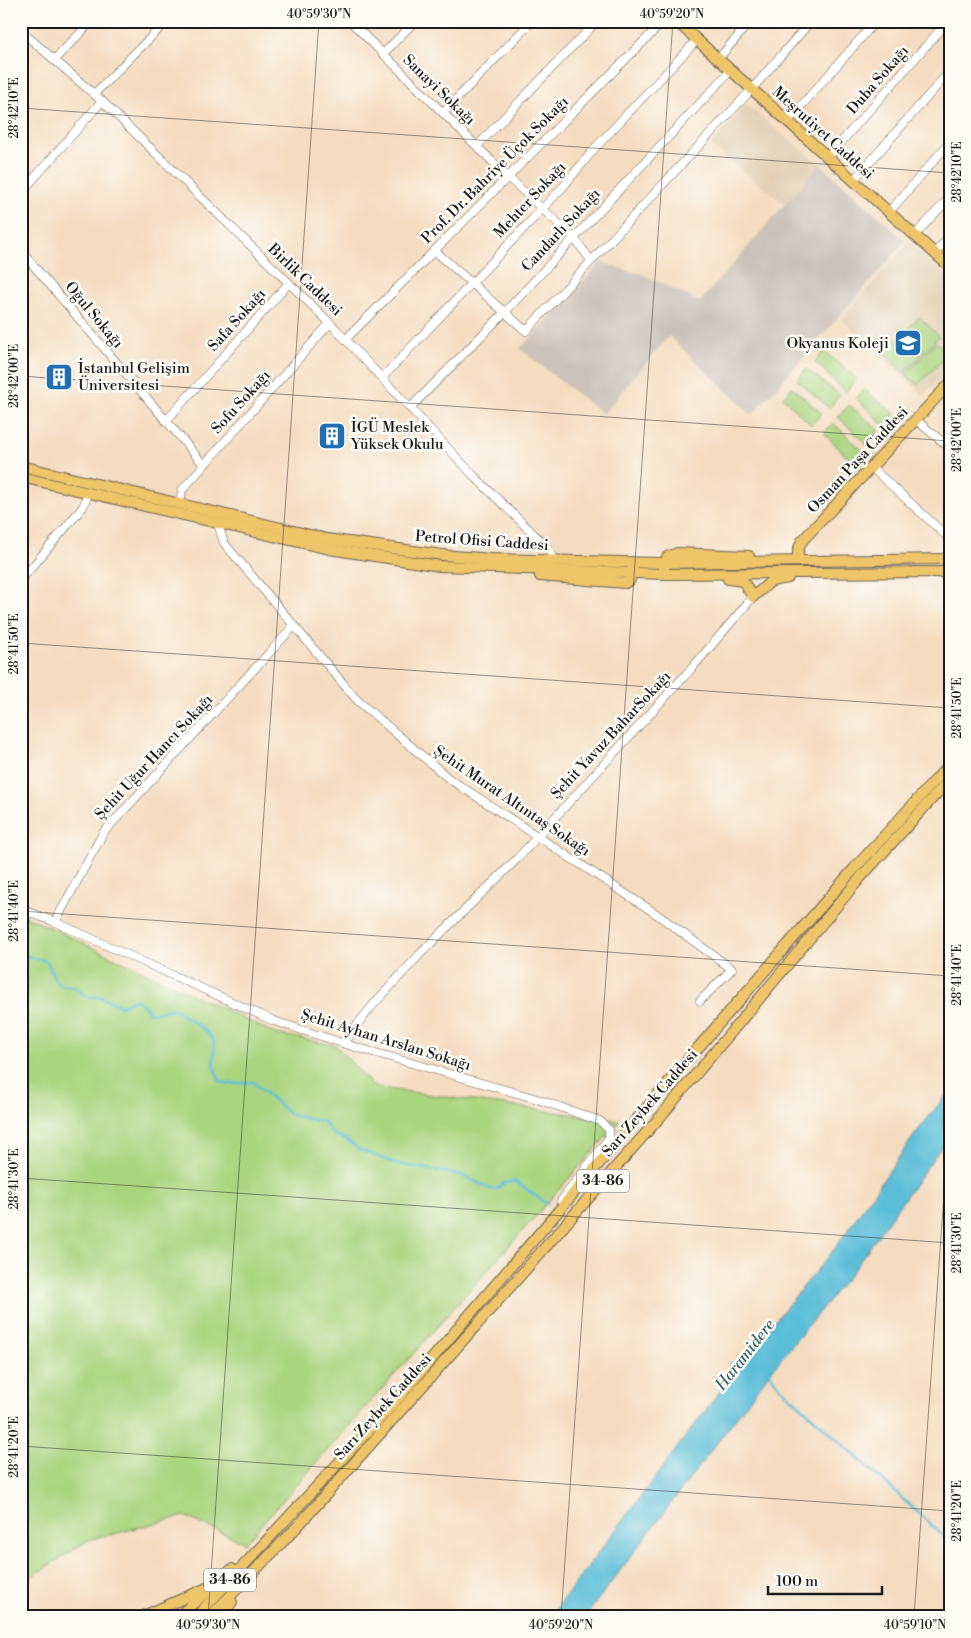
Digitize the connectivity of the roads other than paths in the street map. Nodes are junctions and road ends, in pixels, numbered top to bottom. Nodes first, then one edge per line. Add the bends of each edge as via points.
1 (92, 21) edge
2 (167, 21) edge
3 (350, 21) edge
4 (415, 21) edge
5 (532, 21) edge
6 (598, 21) edge
7 (664, 21) edge
8 (751, 21) edge
9 (811, 21) edge
10 (876, 21) edge
11 (948, 21) edge
12 (679, 22) edge
13 (21, 31) edge
14 (697, 40) junction
15 (382, 54) junction
16 (718, 59) junction
17 (54, 60) junction
18 (731, 70) junction
19 (950, 71) edge
20 (752, 89) junction
21 (94, 94) junction
22 (102, 101) junction
23 (443, 114) junction
24 (788, 122) junction
25 (950, 142) edge
26 (477, 146) junction
27 (828, 157) junction
28 (509, 178) junction
29 (854, 180) junction
30 (21, 193) edge
31 (950, 197) edge
32 (540, 208) junction
33 (889, 212) junction
34 (915, 235) junction
35 (950, 236) edge
36 (573, 237) junction
37 (21, 251) edge
38 (435, 251) junction
39 (935, 253) junction
40 (591, 260) junction
41 (950, 267) edge
42 (289, 283) junction
43 (471, 283) junction
44 (505, 312) junction
45 (330, 323) junction
46 (346, 339) junction
47 (382, 378) junction
48 (950, 383) edge
49 (410, 408) junction
50 (916, 420) junction
51 (166, 421) junction
52 (950, 448) edge
53 (204, 465) junction
54 (21, 466) edge
55 (872, 468) junction
56 (21, 477) edge
57 (88, 494) junction
58 (180, 504) junction
59 (178, 515) junction
60 (218, 524) junction
61 (950, 539) edge
62 (950, 560) edge
63 (556, 561) junction
64 (798, 561) junction
65 (633, 568) junction
66 (665, 568) junction
67 (840, 572) junction
68 (950, 572) edge
69 (21, 580) edge
70 (753, 597) junction
71 (294, 626) junction
72 (950, 764) edge
73 (950, 779) edge
74 (537, 836) junction
75 (21, 909) edge
76 (55, 922) junction
77 (700, 1001) dead end
78 (345, 1044) junction
79 (525, 1252) junction
80 (263, 1543) junction
81 (250, 1577) junction
82 (219, 1582) junction
83 (141, 1617) edge
84 (178, 1617) edge
85 (196, 1617) edge
86 (210, 1617) edge
87 (222, 1617) edge

1 - 17 street
2 - 21 street
3 - 15 street, Sanayi Sokağı
4 - 15 street
5 - 23 street
6 - 26 street
7 - 28 street, Prof. Dr. Bahriye Üçok Sokağı
8 - 16 street
9 - 20 street
10 - 24 street
11 - 27 street, Duba Sokağı
12 - 14 main road, Meşrutiyet Caddesi
13 - 17 street, Birlik Caddesi
14 - 16 main road, Meşrutiyet Caddesi
14 - 32 street, Mehter Sokağı
15 - 23 street, Sanayi Sokağı
16 - 18 main road, Meşrutiyet Caddesi
17 - 21 street, Birlik Caddesi
18 - 20 main road, Meşrutiyet Caddesi
18 - 36 street, Candarlı Sokağı
19 - 29 street
20 - 24 main road, Meşrutiyet Caddesi
20 - 40 street
21 - 22 street, Birlik Caddesi
22 - 30 street
22 - 42 street, Birlik Caddesi
23 - 26 street, Sanayi Sokağı
24 - 27 main road, Meşrutiyet Caddesi
25 - 33 street
26 - 28 street, Sanayi Sokağı
27 - 29 main road, Meşrutiyet Caddesi
28 - 32 street, Sanayi Sokağı
28 - 38 street, Prof. Dr. Bahriye Üçok Sokağı
29 - 33 main road, Meşrutiyet Caddesi
31 - 34 street
32 - 36 street, Sanayi Sokağı
32 - 43 street, Mehter Sokağı
33 - 34 main road, Meşrutiyet Caddesi
34 - 39 main road, Meşrutiyet Caddesi
35 - 39 street
36 - 40 street, Sanayi Sokağı
36 - 44 street, Candarlı Sokağı
37 - 51 street, Oğul Sokağı
38 - 43 street
38 - 46 street, Prof. Dr. Bahriye Üçok Sokağı
39 - 41 main road, Meşrutiyet Caddesi
40 - 44 street via 526,331
42 - 45 street, Birlik Caddesi
42 - 51 street, Safa Sokağı
43 - 44 street
43 - 47 street, Mehter Sokağı
44 - 49 street, Candarlı Sokağı
45 - 46 street, Birlik Caddesi
45 - 53 street, Sofu Sokağı
46 - 47 street, Birlik Caddesi
47 - 49 street, Birlik Caddesi
48 - 50 main road, Osman Paşa Caddesi
49 - 63 street, Birlik Caddesi via 545,545
50 - 52 street
50 - 55 main road, Osman Paşa Caddesi
51 - 53 street, Oğul Sokağı
53 - 58 street, Sofu Sokağı via 182,490
54 - 58 main road, Petrol Ofisi Caddesi
55 - 61 street
55 - 64 main road, Osman Paşa Caddesi via 802,541
56 - 57 main road, Petrol Ofisi Caddesi
57 - 59 main road, Petrol Ofisi Caddesi
57 - 69 street via 83,507
58 - 59 main road
58 - 63 main road, Petrol Ofisi Caddesi via 368,546 467,558
59 - 60 main road, Petrol Ofisi Caddesi
60 - 65 main road, Petrol Ofisi Caddesi via 329,549 502,573 624,583 630,580
60 - 71 street, Şehit Murat Altıntaş Sokağı via 224,543
62 - 64 main road
63 - 65 main road, Petrol Ofisi Caddesi
64 - 66 main road via 683,553 667,557
65 - 66 main road, Petrol Ofisi Caddesi
66 - 67 main road, Petrol Ofisi Caddesi
66 - 70 main road via 670,578 736,579 748,585
67 - 68 main road, Petrol Ofisi Caddesi
67 - 70 main road via 777,579
70 - 74 street, Şehit Yavuz BaharSokağı
71 - 74 street, Şehit Murat Altıntaş Sokağı via 357,700 429,764
71 - 76 street, Şehit Uğur Hancı Sokağı via 103,833
72 - 79 main road, Sarı Zeybek Caddesi / 34-86 via 710,1034
73 - 81 main road, Sarı Zeybek Caddesi / 34-86 via 861,878 661,1116
74 - 77 street, Şehit Murat Altıntaş Sokağı via 732,969
74 - 78 street, Şehit Yavuz BaharSokağı via 386,991
75 - 76 street, Şehit Ayhan Arslan Sokağı
76 - 78 street, Şehit Ayhan Arslan Sokağı via 274,1021
78 - 79 street, Şehit Ayhan Arslan Sokağı via 534,1098 605,1124 609,1138
79 - 80 main road, Sarı Zeybek Caddesi / 34-86 via 394,1403
80 - 82 main road
80 - 85 main road, 34-86
81 - 86 main road
81 - 87 main road
82 - 83 main road
82 - 84 main road

